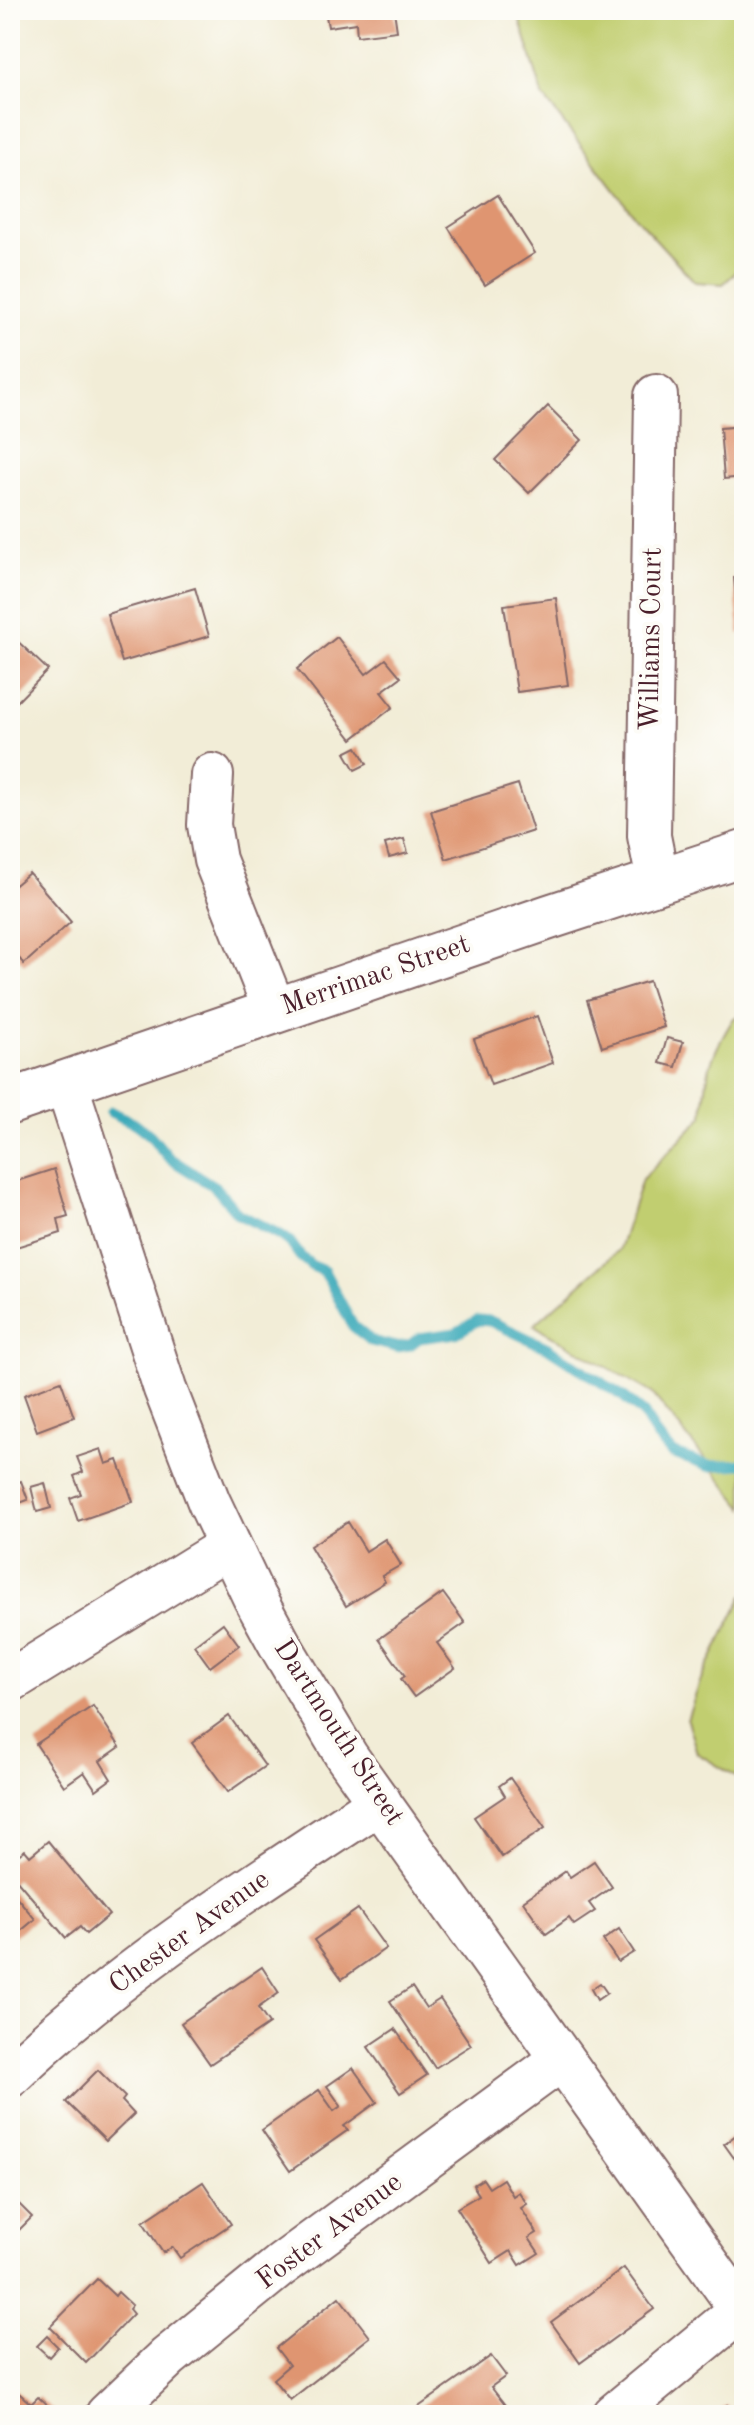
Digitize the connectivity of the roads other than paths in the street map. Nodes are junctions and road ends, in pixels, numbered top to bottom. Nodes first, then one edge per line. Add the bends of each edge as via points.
1 (656, 396) dead end
2 (212, 775) dead end
3 (744, 853) edge
4 (658, 881) junction
5 (275, 1011) junction
6 (66, 1083) junction
7 (10, 1102) edge
8 (229, 1546) junction
9 (10, 1681) edge
10 (380, 1802) junction
11 (562, 2059) junction
12 (10, 2076) edge
13 (743, 2312) edge
14 (107, 2415) edge
15 (614, 2415) edge

1 - 4 street, Williams Court via 649,839
2 - 5 street via 209,825 215,860
3 - 4 main road, Merrimac Street
4 - 5 main road, Merrimac Street
5 - 6 main road, Merrimac Street
6 - 7 main road, Merrimac Street
6 - 8 street, Dartmouth Street via 165,1389
8 - 9 street
8 - 10 street, Dartmouth Street via 315,1706
10 - 11 street, Dartmouth Street
10 - 12 street, Chester Avenue via 123,1979
11 - 13 street, Dartmouth Street
11 - 14 street, Foster Avenue via 280,2266
13 - 15 street

